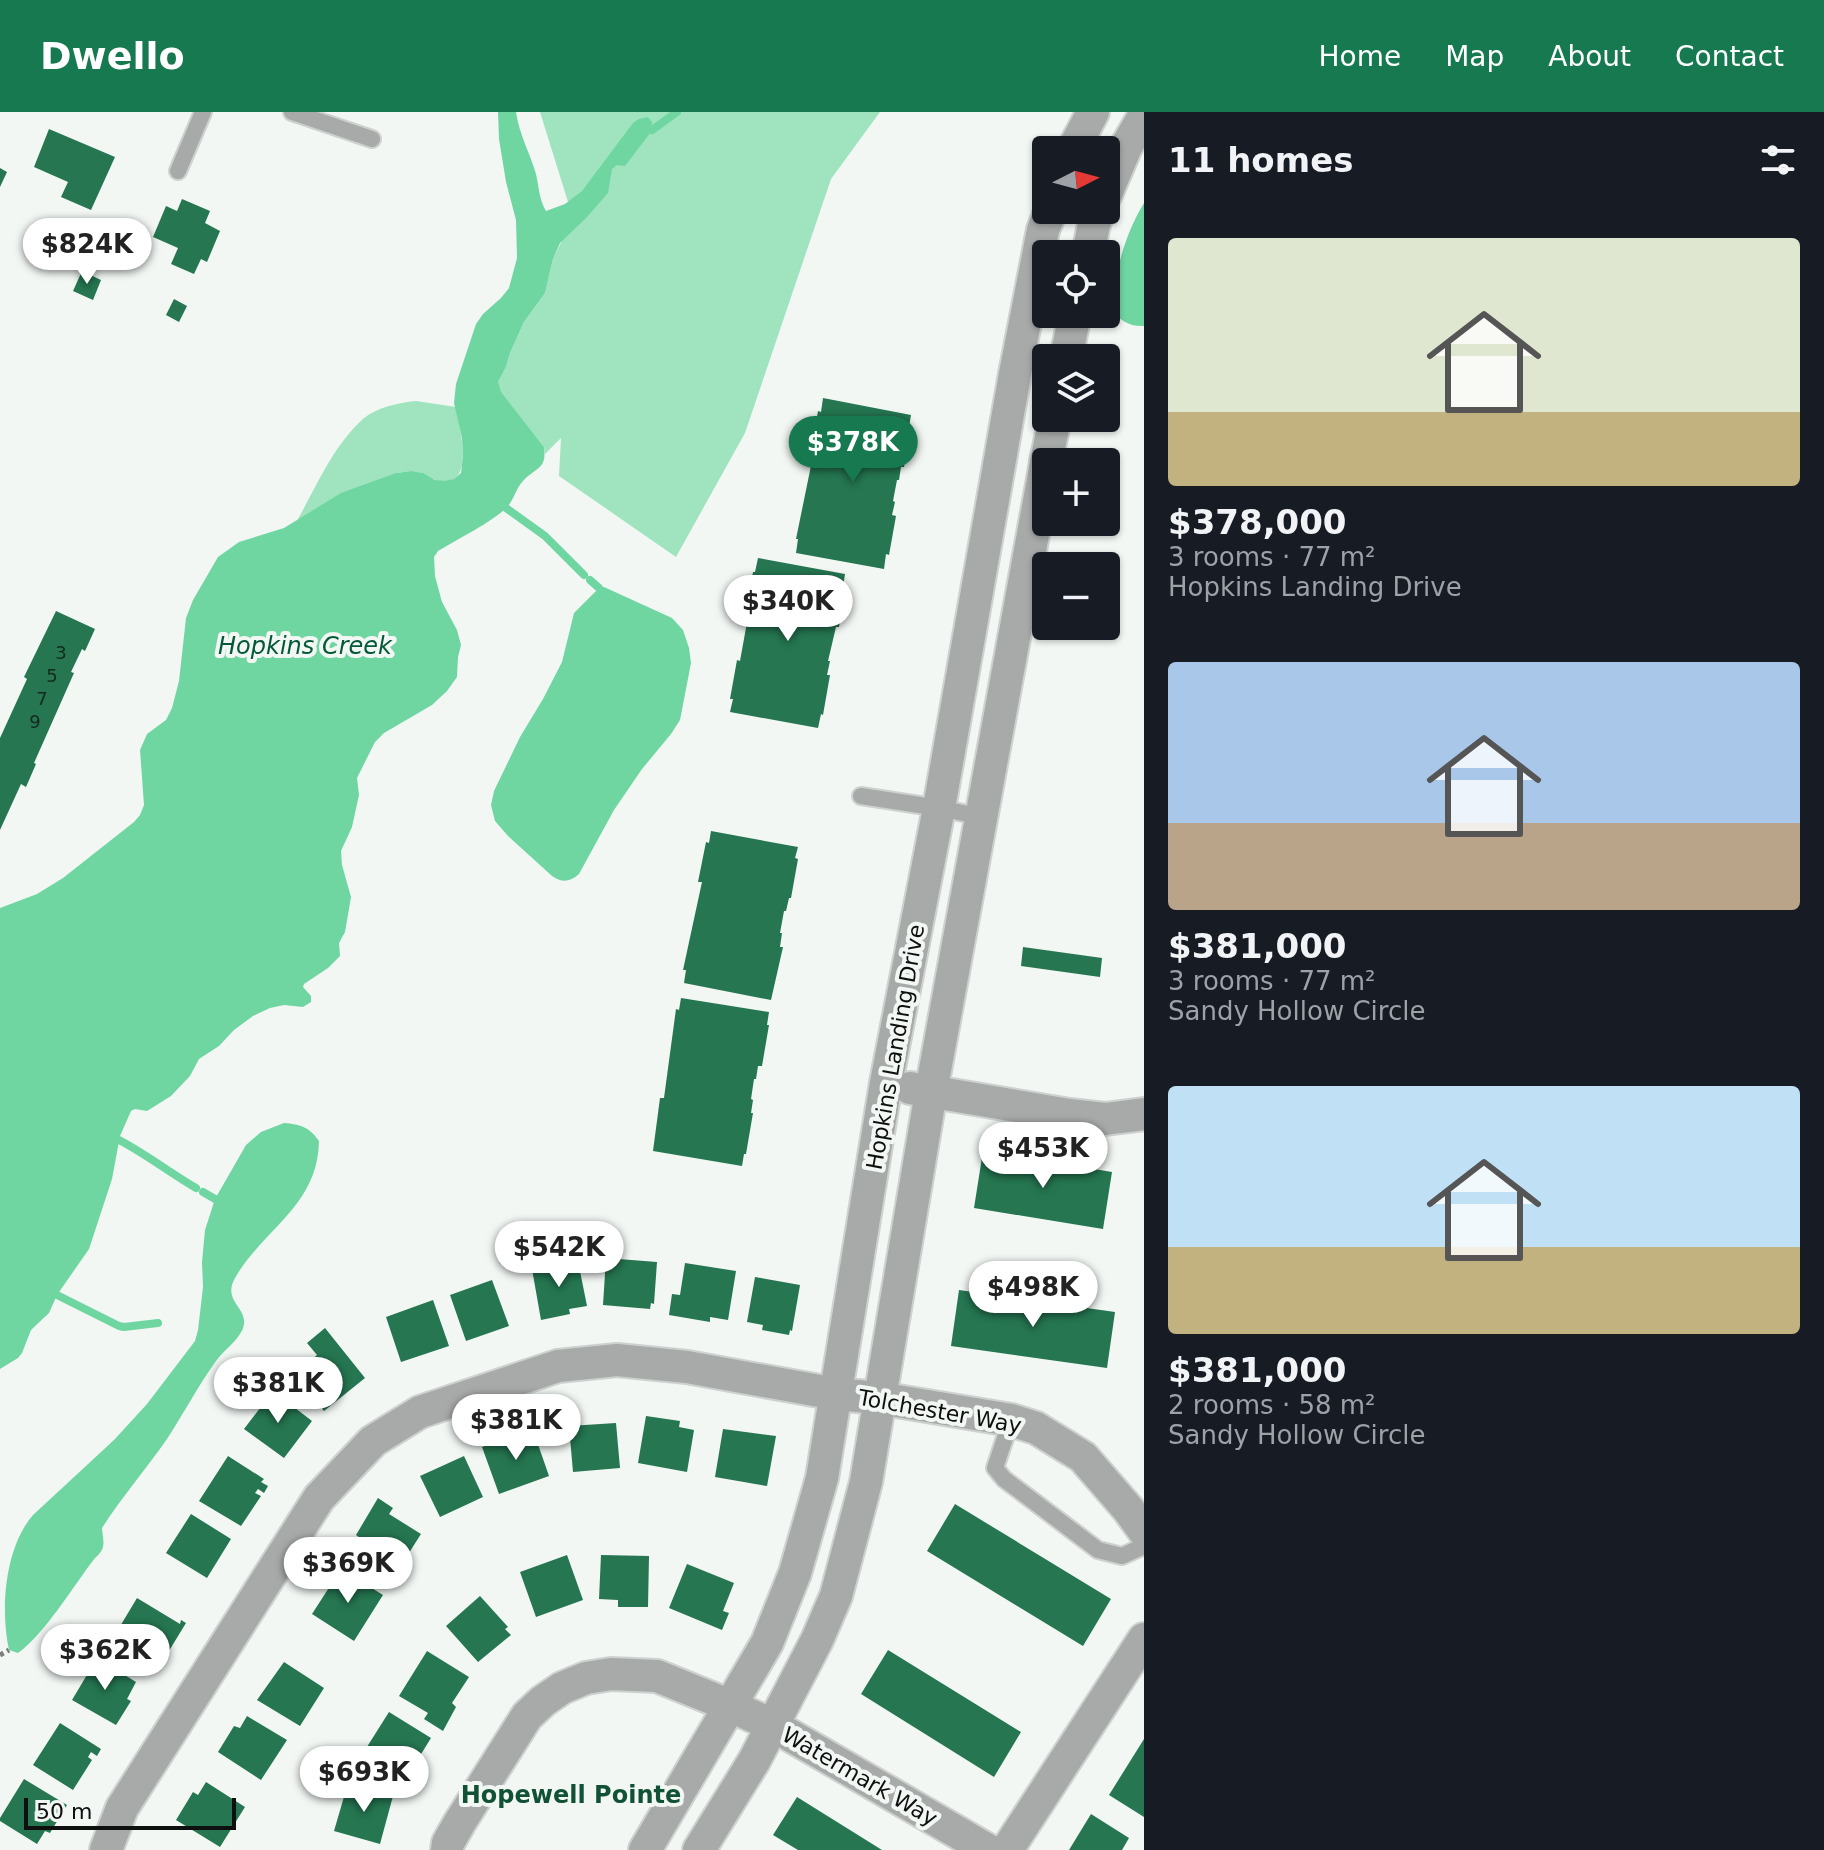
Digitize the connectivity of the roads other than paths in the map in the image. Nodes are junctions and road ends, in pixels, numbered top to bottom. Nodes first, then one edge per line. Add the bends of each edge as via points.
1 (203, 112) edge
2 (292, 112) edge
3 (1093, 112) edge
4 (1144, 116) edge
5 (1080, 136) edge
6 (372, 139) dead end
7 (1120, 161) edge
8 (178, 171) dead end
9 (1045, 224) edge
10 (1033, 536) edge
11 (861, 796) dead end
12 (939, 808) junction
13 (982, 817) junction
14 (886, 1083) junction
15 (931, 1092) junction
16 (1144, 1114) edge
17 (836, 1394) junction
18 (879, 1398) junction
19 (1011, 1420) junction
20 (1144, 1531) edge
21 (1144, 1546) edge
22 (1144, 1639) edge
23 (731, 1706) junction
24 (774, 1726) junction
25 (106, 1850) edge
26 (447, 1850) edge
27 (645, 1850) edge
28 (699, 1850) edge
29 (988, 1850) edge
30 (1007, 1850) edge

1 - 8 lane
2 - 6 lane
3 - 5 street
4 - 7 street
9 - 12 street, Hopkins Landing Drive
10 - 13 street, Hopkins Landing Drive
11 - 12 lane
12 - 13 lane
12 - 14 street, Hopkins Landing Drive
13 - 15 street, Hopkins Landing Drive
14 - 15 street
14 - 17 street, Hopkins Landing Drive
15 - 16 street via 1105,1119
15 - 18 street, Hopkins Landing Drive
17 - 18 street, Tolchester Way
17 - 23 street, Hopkins Landing Drive via 822,1478 795,1573 767,1643
17 - 25 street, Tolchester Way via 617,1360 558,1366 420,1412 373,1441 319,1498 122,1808
18 - 19 street, Tolchester Way
18 - 24 street, Hopkins Landing Drive via 866,1482 836,1596
19 - 20 street, Tolchester Way via 1036,1428 1083,1457
19 - 21 lane via 995,1468 1004,1479 1098,1550 1122,1556
22 - 30 street
23 - 24 street, Watermark Way
23 - 26 street, Watermark Way via 657,1676 611,1674 562,1688 527,1716
23 - 27 street, Hopkins Landing Drive
24 - 28 street, Hopkins Landing Drive
24 - 29 street, Watermark Way

